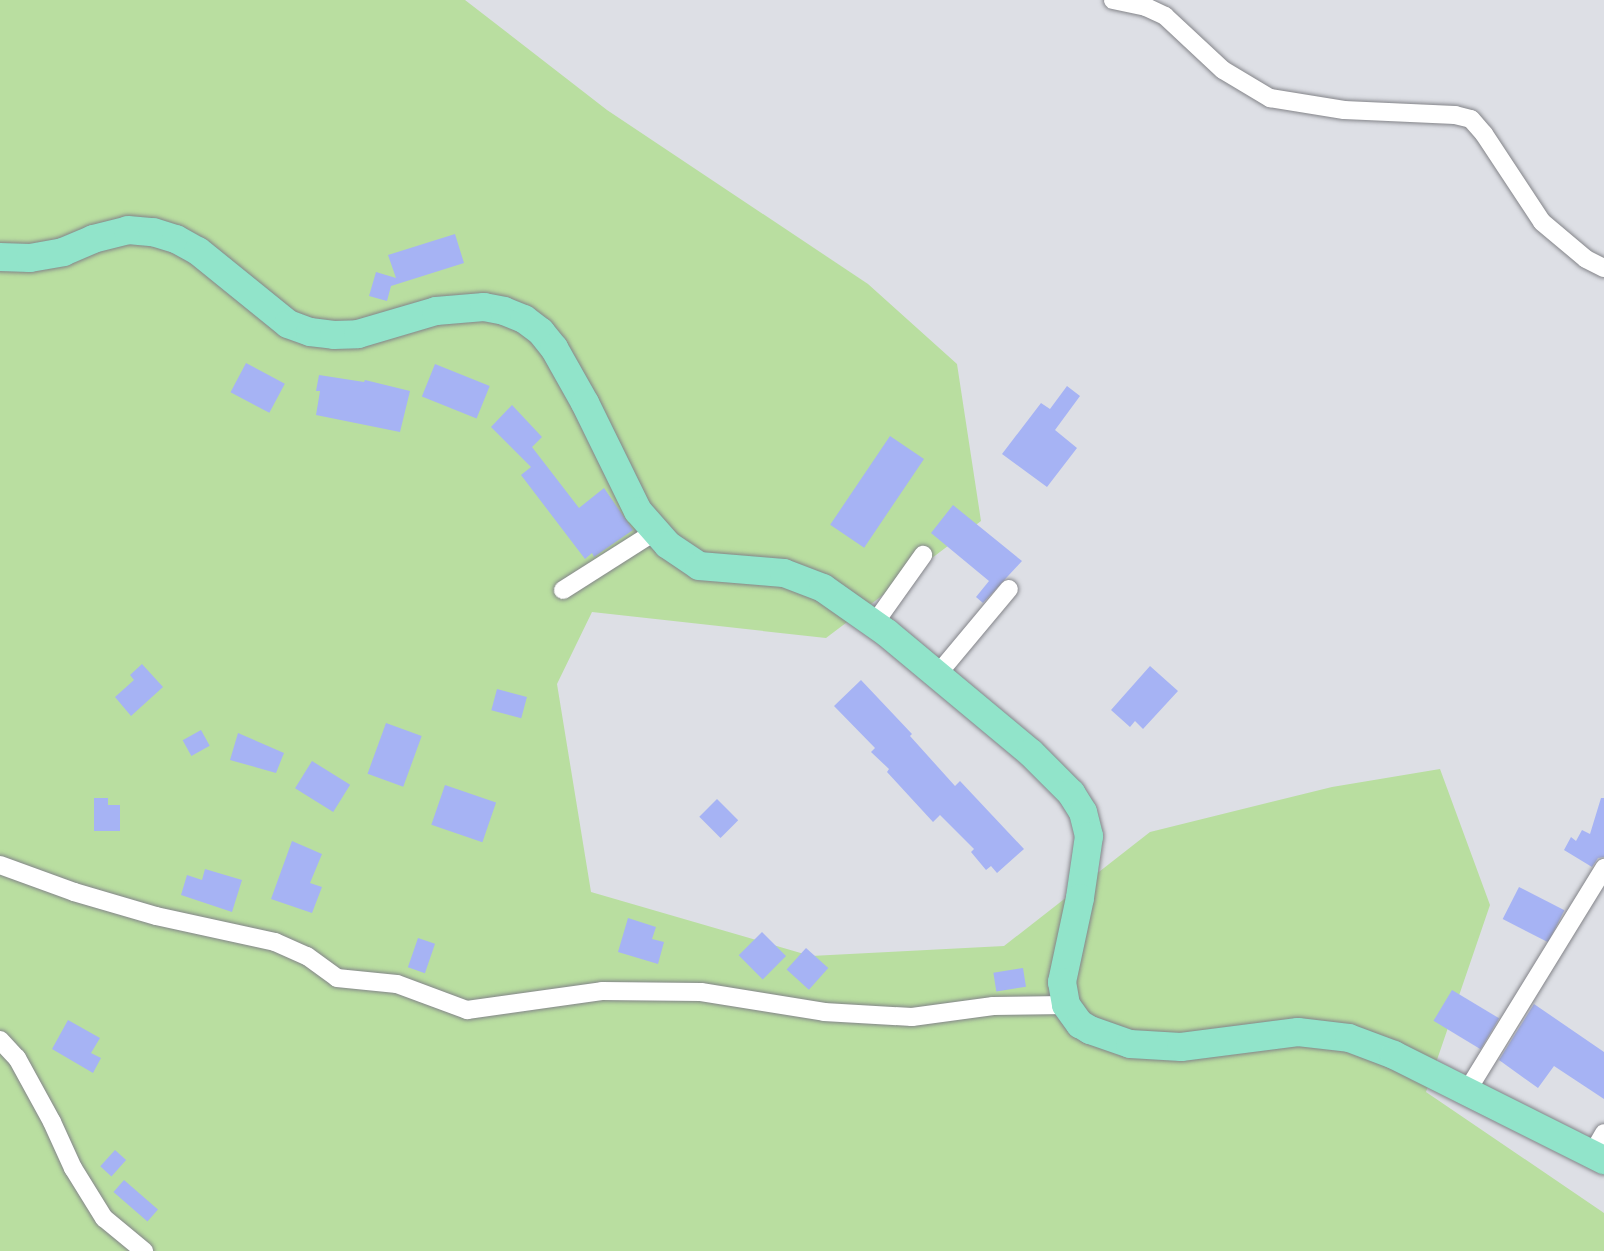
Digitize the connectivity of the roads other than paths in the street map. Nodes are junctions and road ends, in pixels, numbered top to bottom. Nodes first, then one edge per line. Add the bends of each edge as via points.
1 (1113, 0) edge
2 (0, 257) edge
3 (1604, 268) edge
4 (656, 531) junction
5 (923, 555) dead end
6 (1009, 589) dead end
7 (563, 590) dead end
8 (874, 624) junction
9 (937, 675) junction
10 (0, 865) edge
11 (1604, 868) edge
12 (1066, 1005) junction
13 (0, 1040) edge
14 (1467, 1091) junction
15 (1600, 1149) edge
16 (144, 1251) edge

1 - 3 street via 1146,7 1165,16 1223,70 1270,98 1344,110 1471,119 1542,222 1586,259
2 - 4 main road via 30,258 63,252 128,230 153,232 198,251 288,324 310,332 358,334 436,311 484,307 514,315 541,332 554,348 638,511
4 - 7 street
4 - 8 main road via 668,545 699,566 784,573 824,588
5 - 8 street
6 - 9 street
8 - 9 main road
9 - 12 main road via 1031,753 1071,793 1083,812 1089,836 1062,982
10 - 12 street via 156,916 275,942 307,956 337,978 397,984 467,1010 602,991 701,992 824,1011 912,1017 993,1006
11 - 14 street
12 - 14 main road via 1080,1024 1130,1044 1181,1047 1298,1032 1349,1038
13 - 16 street via 17,1058 73,1168 104,1218
14 - 15 main road

